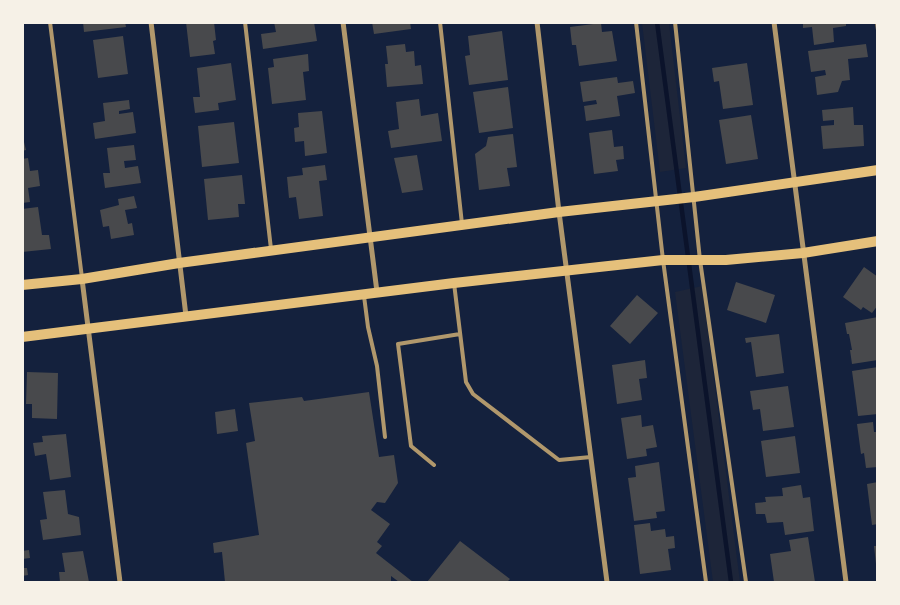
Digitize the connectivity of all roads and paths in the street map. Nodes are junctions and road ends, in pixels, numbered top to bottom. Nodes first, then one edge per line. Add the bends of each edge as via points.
1 (50, 22) edge
2 (151, 22) edge
3 (245, 22) edge
4 (343, 22) edge
5 (440, 22) edge
6 (537, 22) edge
7 (636, 22) edge
8 (674, 22) edge
9 (774, 22) edge
10 (876, 22) edge
11 (878, 30) edge
12 (878, 170) edge
13 (793, 182) junction
14 (694, 197) junction
15 (657, 201) junction
16 (559, 212) junction
17 (462, 225) junction
18 (370, 238) junction
19 (878, 241) edge
20 (271, 251) junction
21 (803, 253) junction
22 (663, 260) junction
23 (700, 260) junction
24 (179, 263) junction
25 (567, 271) junction
26 (82, 279) junction
27 (454, 283) junction
28 (22, 285) edge
29 (377, 293) junction
30 (364, 294) junction
31 (186, 316) junction
32 (88, 330) junction
33 (460, 334) junction
34 (22, 337) edge
35 (385, 437) dead end
36 (591, 457) junction
37 (434, 465) dead end
38 (120, 582) edge
39 (607, 582) edge
40 (706, 582) edge
41 (746, 582) edge
42 (846, 582) edge

1 - 26 lane
2 - 24 street
3 - 20 lane
4 - 18 street
5 - 17 lane
6 - 16 street
7 - 15 lane
8 - 14 lane
9 - 13 street
10 - 11 lane
12 - 13 main road
13 - 14 main road
13 - 21 street
14 - 15 main road
14 - 23 lane
15 - 16 main road
15 - 22 lane
16 - 17 main road
16 - 25 street
17 - 18 main road
18 - 20 main road
18 - 29 street
19 - 21 main road
20 - 24 main road
21 - 23 main road
21 - 42 street
22 - 23 main road
22 - 25 main road
22 - 40 lane
23 - 41 lane
24 - 26 main road
24 - 31 street
25 - 27 main road
25 - 36 street
26 - 28 main road
26 - 32 street
27 - 29 main road
27 - 33 lane
29 - 30 main road
30 - 31 main road
30 - 35 lane
31 - 32 main road
32 - 34 main road
32 - 38 street
33 - 36 lane via 466,382 473,394 559,460
33 - 37 lane via 398,344 411,446
36 - 39 street

